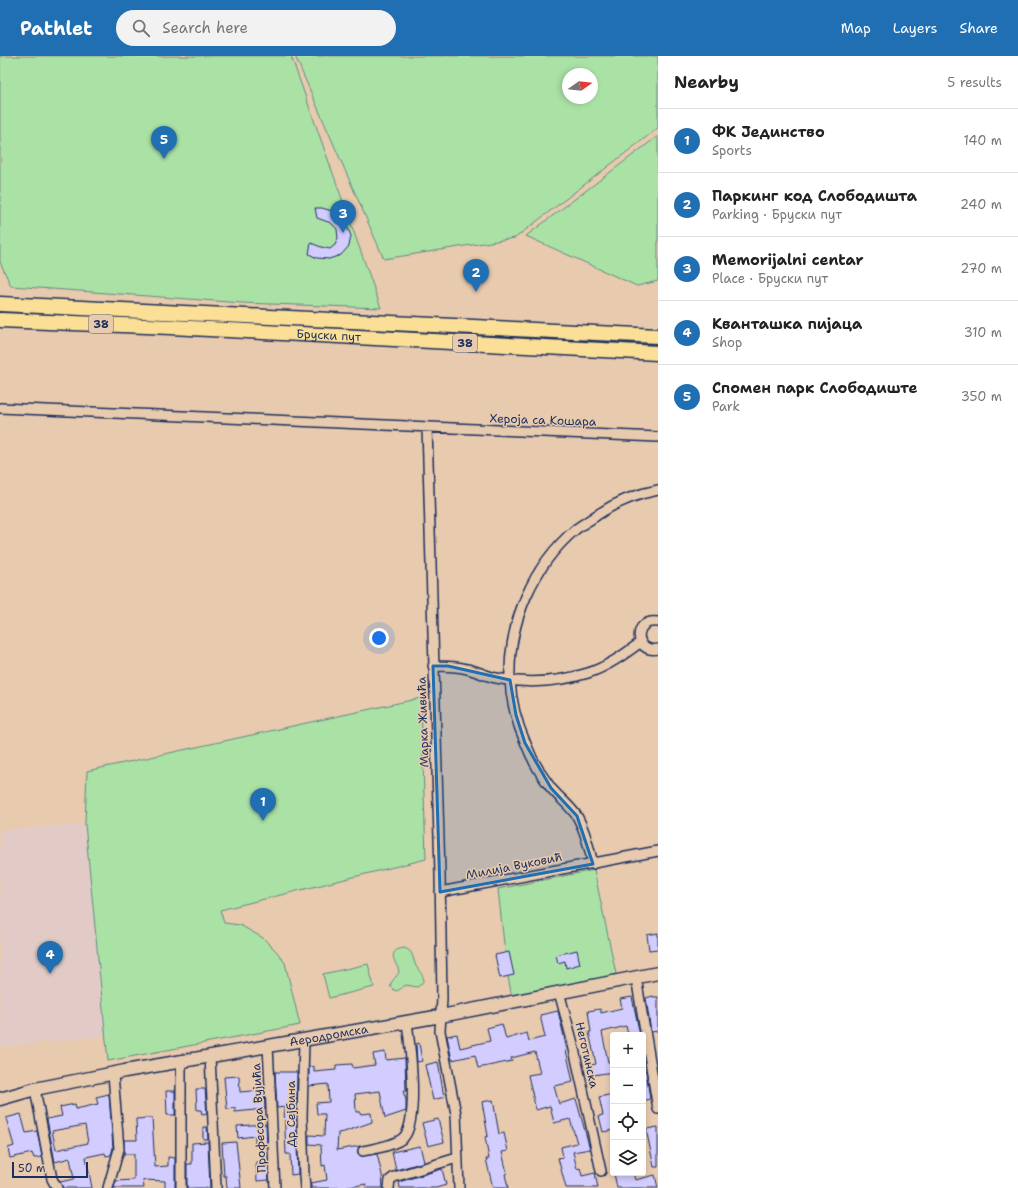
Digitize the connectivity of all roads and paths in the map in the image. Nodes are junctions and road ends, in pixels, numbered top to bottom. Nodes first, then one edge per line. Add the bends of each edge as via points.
1 (0, 304) edge
2 (0, 320) edge
3 (658, 336) edge
4 (658, 353) edge
5 (0, 408) edge
6 (427, 427) junction
7 (658, 437) edge
8 (658, 490) edge
9 (658, 622) edge
10 (641, 642) junction
11 (658, 649) edge
12 (433, 666) junction
13 (510, 680) junction
14 (658, 851) edge
15 (593, 864) junction
16 (440, 892) junction
17 (658, 973) edge
18 (636, 977) junction
19 (560, 992) junction
20 (441, 1016) junction
21 (407, 1022) junction
22 (304, 1040) junction
23 (268, 1046) junction
24 (210, 1056) junction
25 (181, 1061) junction
26 (113, 1074) junction
27 (35, 1089) junction
28 (0, 1100) edge
29 (658, 1109) edge
30 (363, 1151) dead end
31 (457, 1158) junction
32 (601, 1171) dead end
33 (57, 1188) edge
34 (108, 1188) edge
35 (181, 1188) edge
36 (216, 1188) edge
37 (275, 1188) edge
38 (305, 1188) edge
39 (389, 1188) edge
40 (459, 1188) edge

1 - 3 main road, Бруски пут / 38
2 - 4 main road, Бруски пут / 38
5 - 6 street, Хероја са Кошара
6 - 7 street, Хероја са Кошара
6 - 12 street, Марка Живића
8 - 13 street via 629,498 608,508 577,528 555,550 532,583 524,603 515,631
9 - 10 street via 644,624 639,633
10 - 11 street via 647,649
10 - 13 street via 625,654 588,673 550,681
12 - 13 street via 461,668
12 - 16 street, Марка Живића
13 - 15 street via 516,715 525,743 551,788 577,816 584,830
14 - 15 street, Милија Вуковић
15 - 16 street, Милија Вуковић
16 - 20 street, Марка Живића
17 - 18 street, Аеродромска
18 - 19 street, Аеродромска
18 - 29 street
19 - 20 street, Аеродромска
19 - 32 street, Неготинска
20 - 21 street, Аеродромска
20 - 31 street, Марка Живића via 440,1031 456,1114
21 - 22 street, Аеродромска
21 - 30 street via 413,1101 407,1131 400,1140
22 - 23 street, Аеродромска
22 - 38 street, Др Сејбина via 302,1117
23 - 24 street, Аеродромска
23 - 37 street, Професора Вујића
24 - 25 street, Аеродромска
24 - 36 street
25 - 26 street, Аеродромска
25 - 35 street
26 - 27 street, Аеродромска
26 - 34 street via 119,1148
27 - 28 street, Аеродромска
27 - 33 street via 52,1179
31 - 39 street via 394,1177 390,1180
31 - 40 street, Марка Живића

